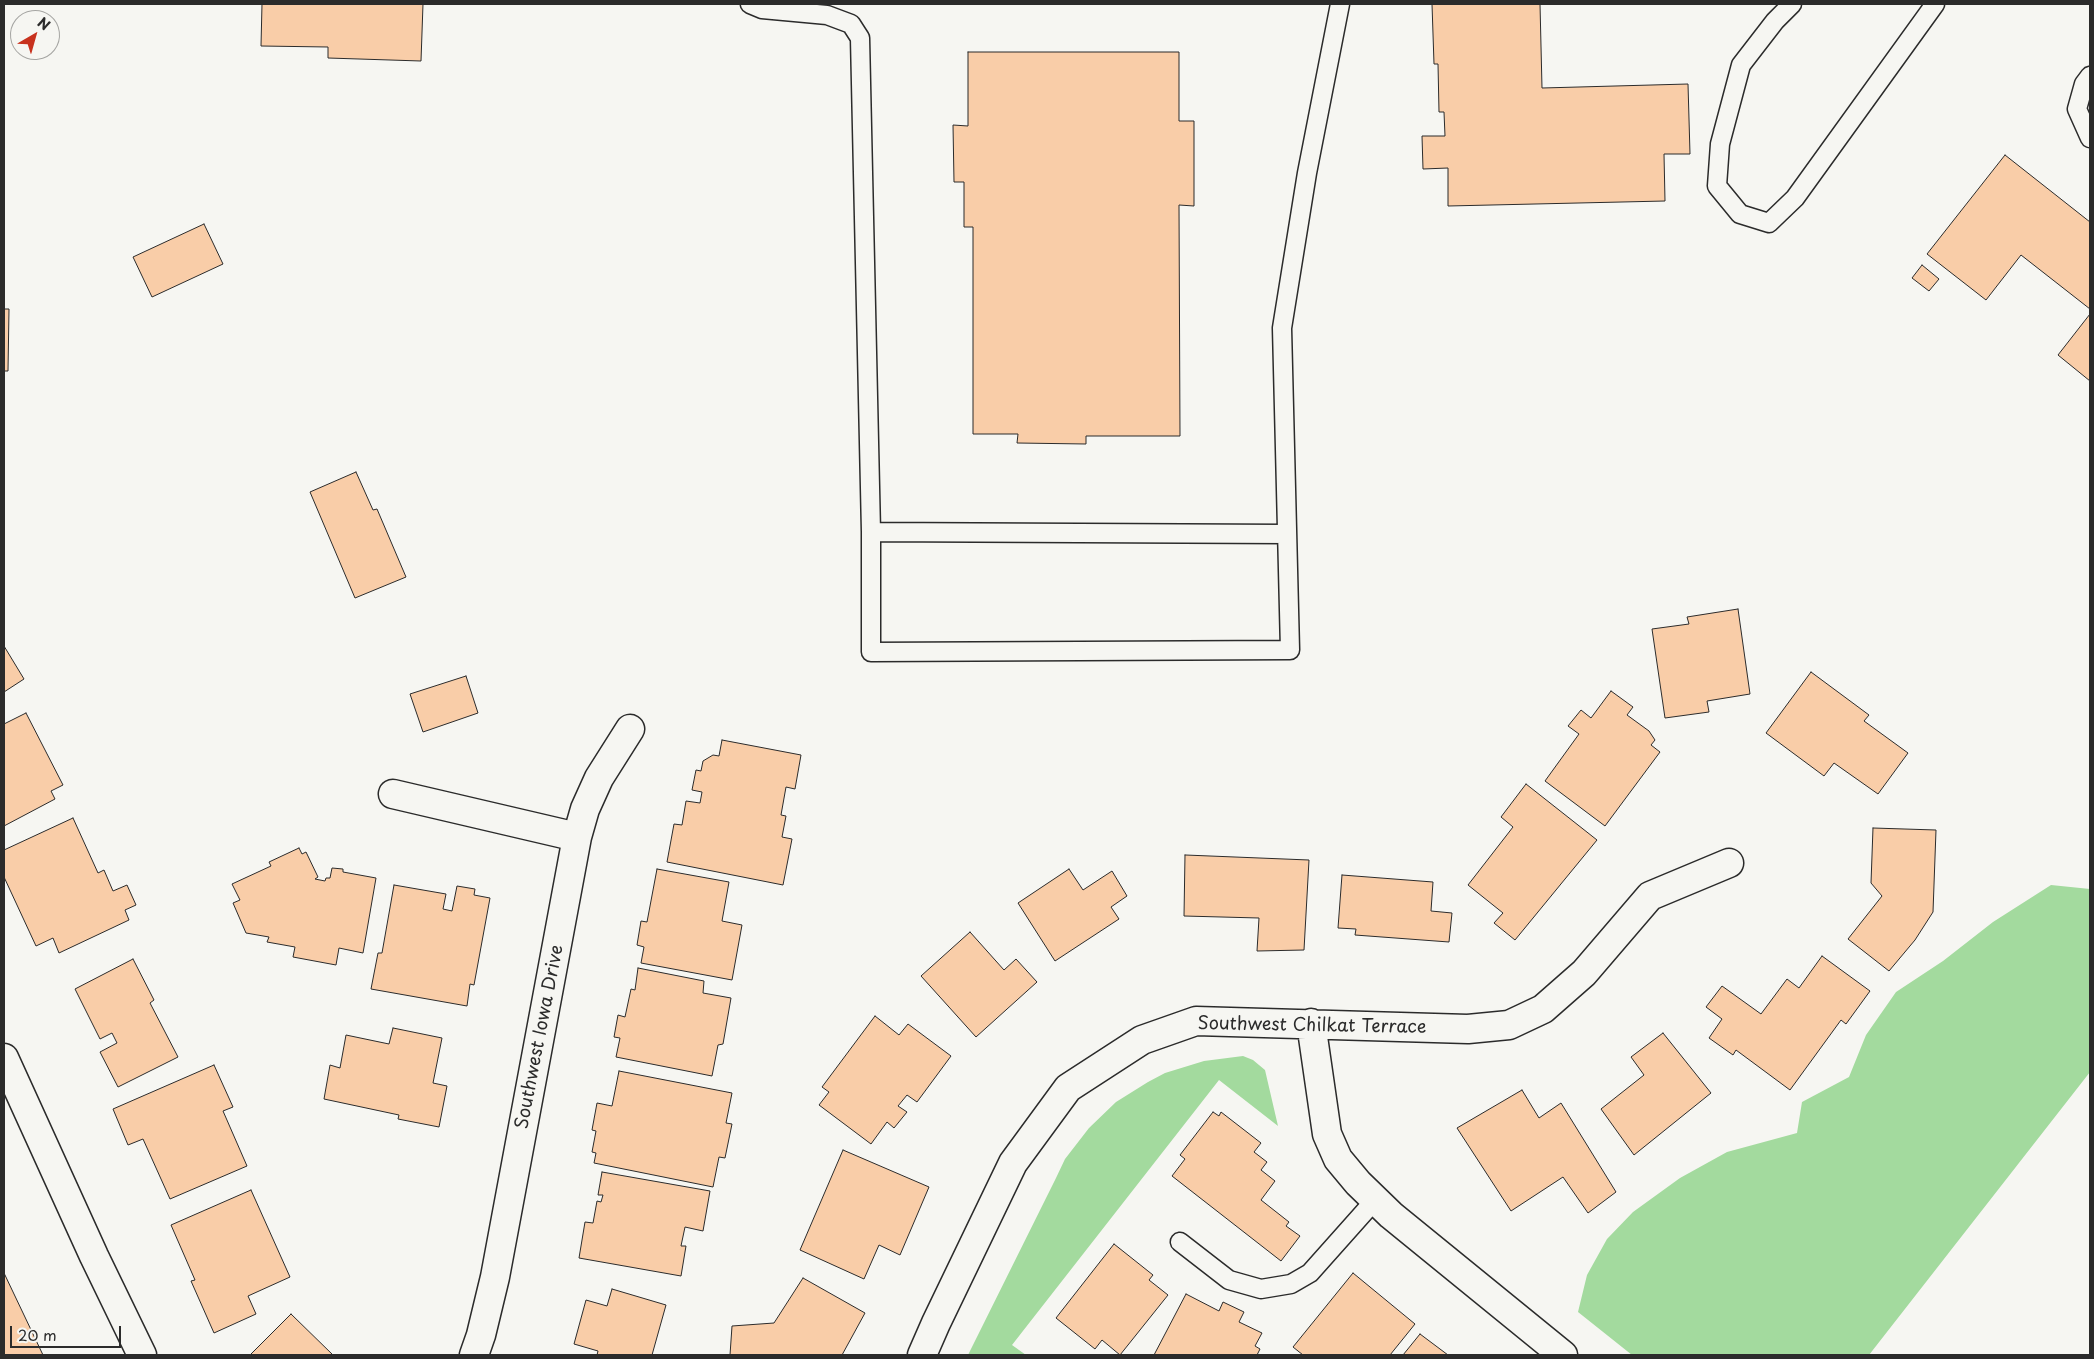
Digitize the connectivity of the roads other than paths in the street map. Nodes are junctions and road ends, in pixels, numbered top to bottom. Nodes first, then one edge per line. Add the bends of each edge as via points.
1 (750, 4) edge
2 (1340, 4) edge
3 (1792, 4) edge
4 (1934, 4) edge
5 (2090, 76) edge
6 (2090, 138) edge
7 (871, 532) junction
8 (1287, 534) junction
9 (630, 729) dead end
10 (393, 794) dead end
11 (577, 837) junction
12 (1729, 863) dead end
13 (1311, 1023) junction
14 (4, 1058) edge
15 (1375, 1200) junction
16 (1180, 1242) dead end
17 (142, 1355) edge
18 (474, 1355) edge
19 (922, 1355) edge
20 (1563, 1355) edge

1 - 7 lane via 762,9 827,15 850,24 860,38
2 - 8 lane via 1307,173 1282,328
3 - 4 lane via 1741,65 1720,144 1717,186 1740,214 1769,223 1795,198
5 - 6 lane via 2084,84 2077,109
7 - 8 lane
7 - 8 lane via 871,652 1290,650
9 - 11 street, Southwest Iowa Drive via 599,778
10 - 11 street
11 - 18 street, Southwest Iowa Drive via 495,1277
12 - 13 street, Southwest Chilkat Terrace via 1650,896 1584,973 1543,1009 1509,1024 1468,1029
13 - 15 street via 1327,1134 1338,1160
13 - 19 street, Southwest Chilkat Terrace via 1196,1021 1142,1040 1068,1088 1013,1163
14 - 17 street
15 - 16 lane via 1310,1273 1291,1284 1261,1289 1230,1280
15 - 20 street

